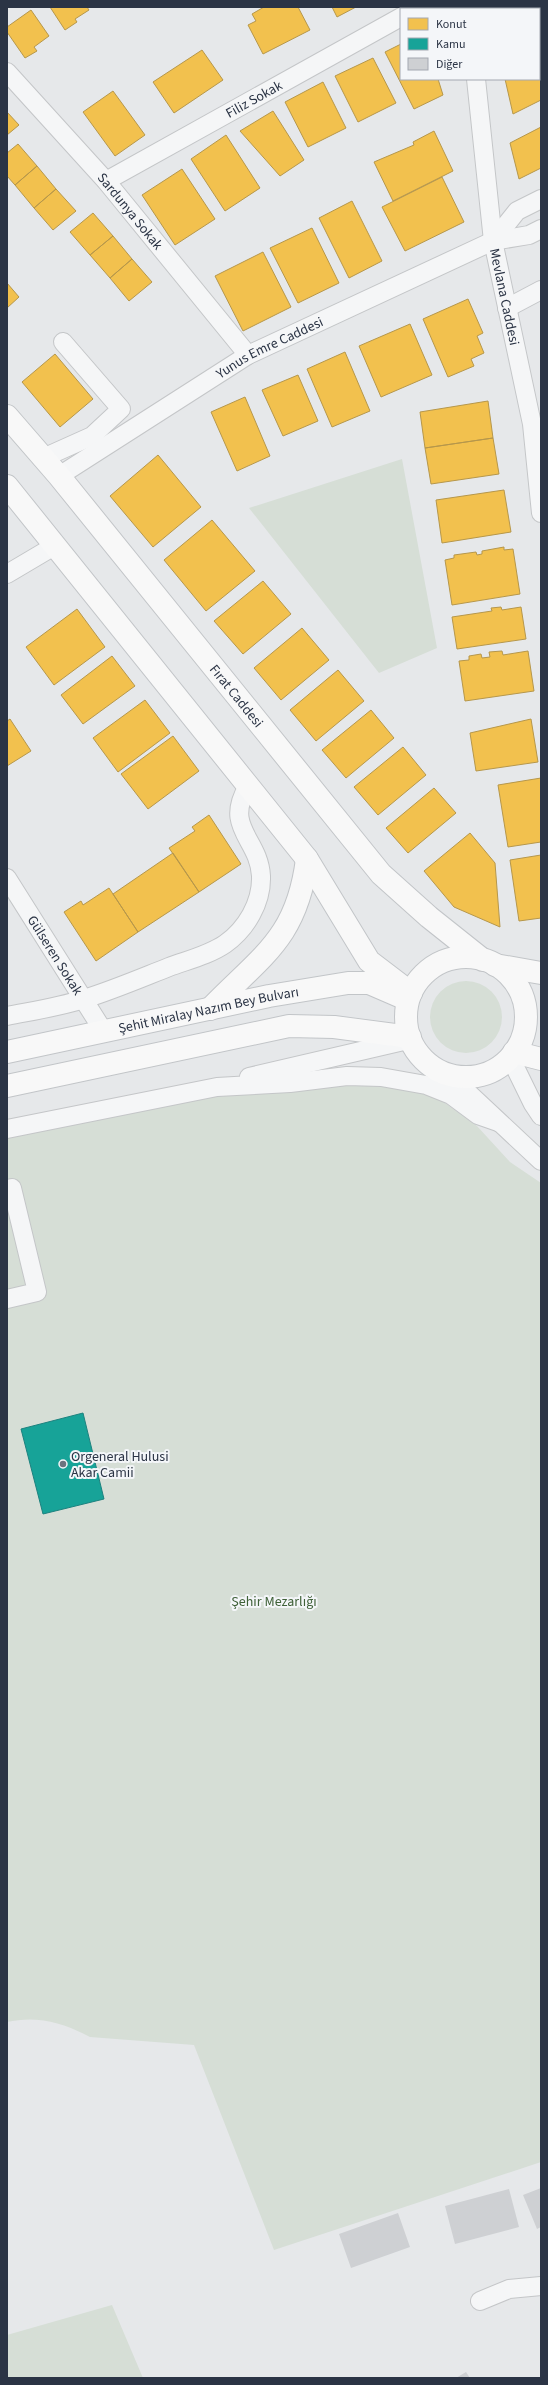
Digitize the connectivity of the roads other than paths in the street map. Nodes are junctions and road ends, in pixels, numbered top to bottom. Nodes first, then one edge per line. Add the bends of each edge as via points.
1 (400, 18) edge
2 (7, 72) edge
3 (476, 80) edge
4 (106, 181) junction
5 (541, 199) edge
6 (541, 229) edge
7 (493, 241) junction
8 (541, 290) edge
9 (507, 308) junction
10 (63, 342) dead end
11 (248, 355) junction
12 (7, 416) edge
13 (536, 423) edge
14 (43, 458) junction
15 (59, 476) junction
16 (9, 492) edge
17 (541, 513) edge
18 (56, 545) junction
19 (7, 574) edge
20 (248, 786) junction
21 (306, 859) junction
22 (7, 878) edge
23 (489, 962) junction
24 (541, 973) edge
25 (410, 996) junction
26 (84, 1000) junction
27 (210, 1009) junction
28 (7, 1016) edge
29 (104, 1032) junction
30 (410, 1038) junction
31 (7, 1052) edge
32 (512, 1055) junction
33 (541, 1059) edge
34 (447, 1074) junction
35 (7, 1086) edge
36 (217, 1087) junction
37 (541, 1116) edge
38 (498, 1122) junction
39 (7, 1129) edge
40 (541, 1161) edge
41 (7, 1189) edge
42 (7, 1299) edge
43 (541, 2286) edge
44 (480, 2301) dead end

1 - 4 street, Filiz Sokak
2 - 4 street, Sardunya Sokak
3 - 7 street, Mevlana Caddesi
4 - 11 street, Sardunya Sokak
5 - 7 street, Yunus Emre Caddesi via 517,211
6 - 7 street, Yunus Emre Caddesi via 529,235
7 - 9 street, Mevlana Caddesi
7 - 11 street, Yunus Emre Caddesi
8 - 9 street
9 - 13 street, Mevlana Caddesi
10 - 14 street via 121,409 92,436
11 - 15 street, Yunus Emre Caddesi
12 - 14 main road, Fırat Caddesi
13 - 17 street, Mevlana Caddesi
14 - 15 main road, Fırat Caddesi
15 - 23 main road, Fırat Caddesi via 381,874 429,917
16 - 18 main road
18 - 19 street
18 - 20 main road
20 - 21 main road
20 - 26 street via 239,805 239,820 258,860 261,881 257,903 240,930 212,951
21 - 25 main road via 369,961
21 - 27 main road via 300,893 287,926 265,956 237,980
22 - 26 street, Gülseren Sokak
23 - 24 main road
23 - 25 main road via 464,958 445,961 422,977
23 - 32 main road via 513,980 524,1000 524,1031
25 - 27 main road, Şehit Miralay Nazım Bey Bulvarı via 369,983 359,983 269,996
25 - 30 main road via 406,1023
26 - 28 street
26 - 29 street, Gülseren Sokak
27 - 29 main road, Şehit Miralay Nazım Bey Bulvarı
29 - 31 main road, Şehit Miralay Nazım Bey Bulvarı
30 - 34 main road via 427,1062
30 - 35 main road via 334,1027 289,1026
30 - 36 street via 337,1058 227,1082
32 - 33 main road
32 - 34 main road via 500,1066 481,1075 467,1077
32 - 37 street via 533,1104
34 - 38 street
36 - 38 street via 290,1083 347,1076 398,1079 451,1095 478,1115
36 - 39 street
38 - 40 street
41 - 42 street via 12,1188 37,1292
43 - 44 street via 509,2289

